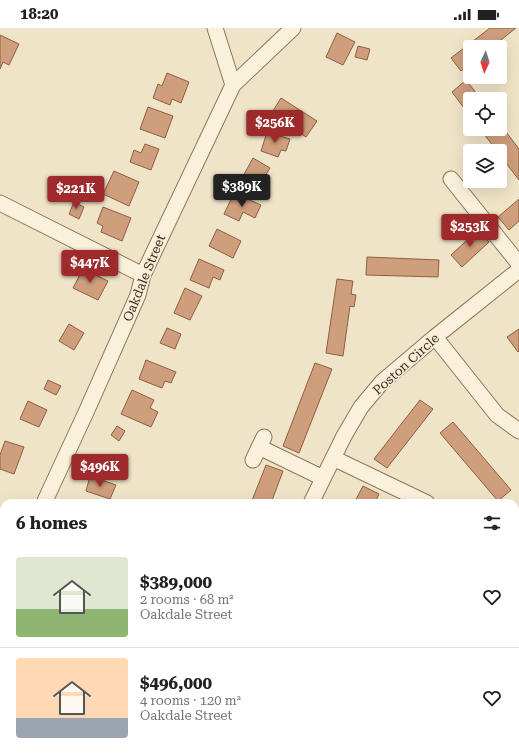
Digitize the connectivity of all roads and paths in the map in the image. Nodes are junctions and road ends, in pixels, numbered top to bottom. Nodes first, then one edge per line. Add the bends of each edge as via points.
1 (215, 28) edge
2 (292, 28) edge
3 (232, 85) junction
4 (452, 179) dead end
5 (0, 203) edge
6 (519, 264) edge
7 (519, 270) edge
8 (143, 275) junction
9 (435, 337) junction
10 (519, 431) edge
11 (258, 448) dead end
12 (333, 458) junction
13 (323, 478) junction
14 (46, 499) edge
15 (313, 499) edge
16 (419, 499) edge

1 - 3 street
2 - 3 street, Oakdale Street
3 - 8 street, Oakdale Street
4 - 6 street
5 - 8 street
7 - 9 street, Poston Circle
8 - 14 street, Oakdale Street via 135,302
9 - 10 street via 497,415
9 - 12 street, Poston Circle via 371,394
11 - 13 street
12 - 13 street, Poston Circle
12 - 16 street
13 - 15 street, Poston Circle

